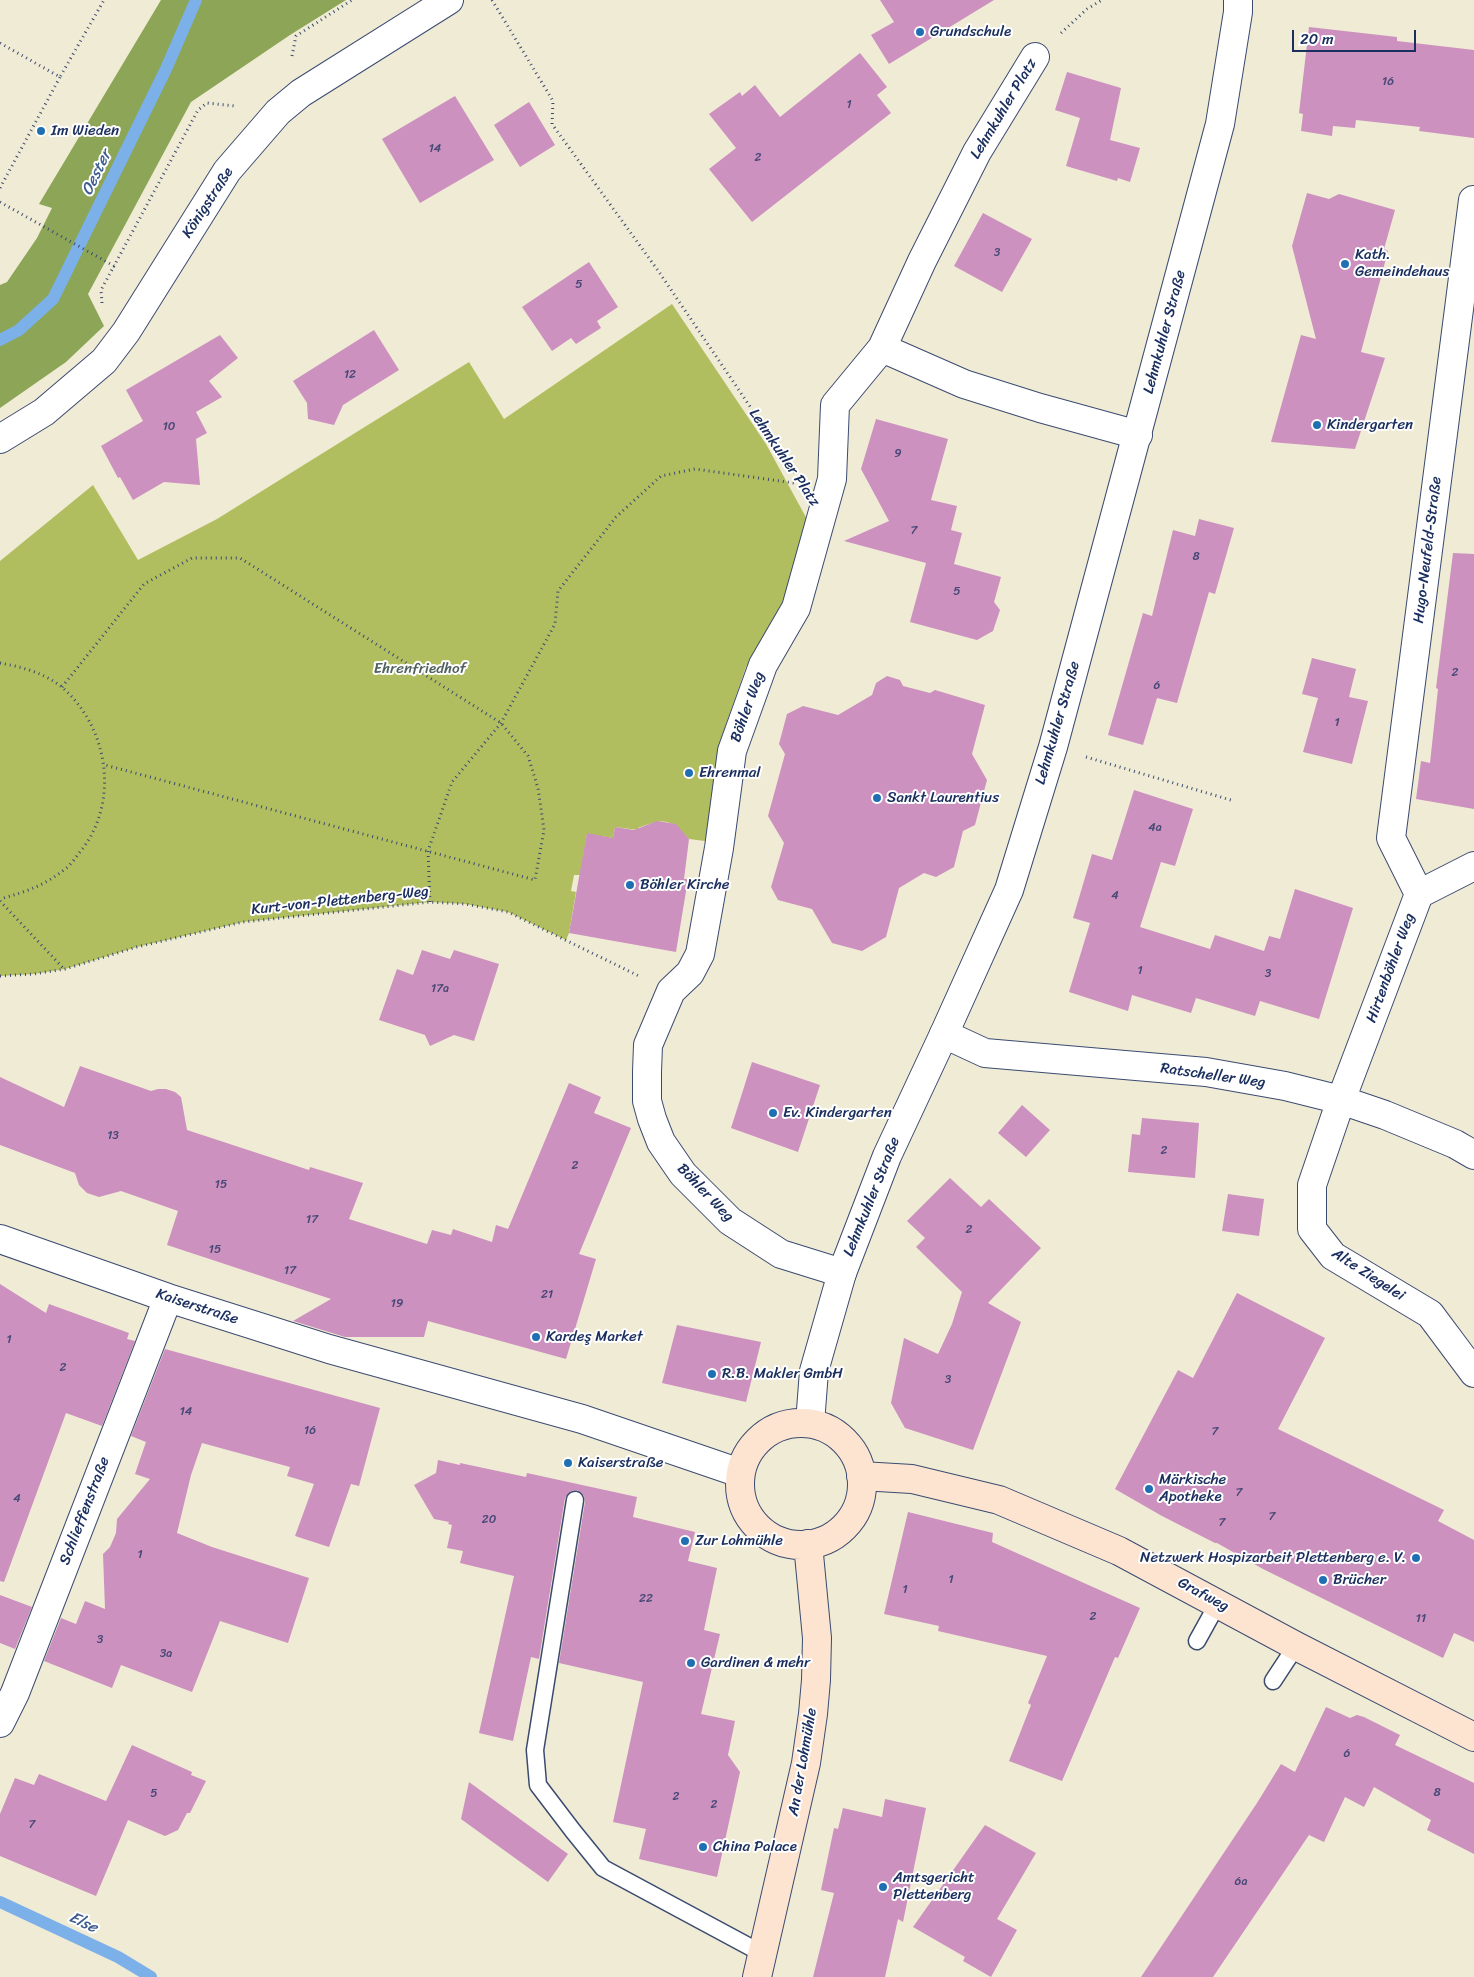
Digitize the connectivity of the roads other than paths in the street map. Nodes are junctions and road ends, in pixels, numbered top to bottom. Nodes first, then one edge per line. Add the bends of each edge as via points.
1 (449, 0) edge
2 (1238, 0) edge
3 (1035, 57) road end
4 (1474, 200) edge
5 (882, 348) junction
6 (1138, 435) junction
7 (0, 439) edge
8 (822, 515) joint
9 (1474, 866) edge
10 (1419, 894) junction
11 (944, 1034) junction
12 (1341, 1100) junction
13 (1474, 1155) edge
14 (0, 1239) edge
15 (842, 1273) junction
16 (168, 1298) junction
17 (1474, 1373) edge
18 (810, 1423) junction
19 (740, 1473) junction
20 (861, 1476) junction
21 (575, 1500) dead end
22 (808, 1544) junction
23 (1218, 1603) junction
24 (1197, 1641) dead end
25 (1296, 1646) junction
26 (1273, 1681) dead end
27 (0, 1723) edge
28 (1474, 1736) edge
29 (760, 1965) edge

1 - 7 street, Königstraße via 301,93 278,112 227,171 104,362 44,412
2 - 6 street, Lehmkuhler Straße via 1220,124
3 - 5 street, Lehmkuhler Platz via 977,152
4 - 10 street, Hugo-Neufeld-Straße via 1391,838
5 - 6 street via 964,384
5 - 8 street, Lehmkuhler Platz via 835,405 832,479
6 - 11 street, Lehmkuhler Straße via 1053,747 1009,890
8 - 15 street, Böhler Weg via 796,608 763,665 732,751 700,954 690,973 670,992 648,1045 647,1101 661,1142 683,1174 730,1221 781,1254
9 - 10 street, Hirtenböhler Weg
10 - 12 street, Hirtenböhler Weg
11 - 12 street, Ratscheller Weg via 985,1053 1206,1072
11 - 15 street, Lehmkuhler Straße via 887,1156
12 - 13 street, Ratscheller Weg via 1385,1115
12 - 17 street, Alte Ziegelei via 1312,1185 1312,1229 1334,1256 1430,1314
14 - 16 street, Kaiserstraße
15 - 18 street, Lehmkuhler Straße via 814,1372
16 - 19 street, Kaiserstraße via 329,1349 582,1419
16 - 27 street, Schlieffenstraße via 15,1693
18 - 19 main road via 786,1424 765,1434 752,1447
18 - 20 main road via 824,1427 844,1441 855,1457
19 - 22 main road via 742,1501 756,1526 780,1541
20 - 22 main road via 861,1494 852,1516 831,1536
20 - 23 main road, Grafweg via 912,1479 999,1500 1119,1551
21 - 29 lane via 535,1750 538,1785 603,1868
22 - 29 main road, An der Lohmühle via 817,1638 813,1714 806,1763
23 - 24 lane
23 - 25 main road, Grafweg
25 - 26 lane
25 - 28 main road, Grafweg

